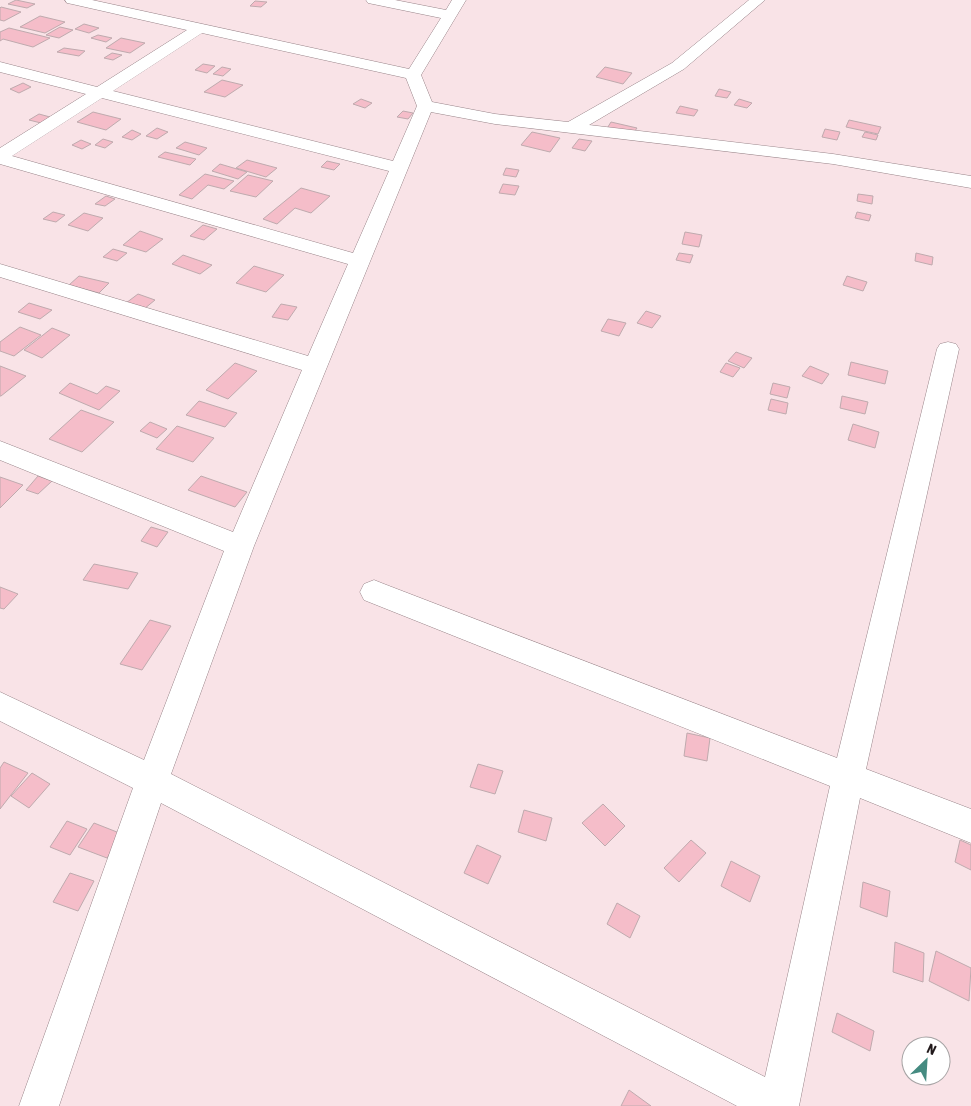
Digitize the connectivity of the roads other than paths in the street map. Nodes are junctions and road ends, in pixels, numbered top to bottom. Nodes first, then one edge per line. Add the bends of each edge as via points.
1 (72, 0) edge
2 (373, 0) edge
3 (758, 0) edge
4 (454, 8) edge
5 (200, 28) junction
6 (0, 67) edge
7 (413, 75) junction
8 (100, 92) junction
9 (425, 106) junction
10 (571, 128) junction
11 (0, 157) edge
12 (399, 168) junction
13 (971, 182) edge
14 (360, 261) junction
15 (0, 270) edge
16 (948, 349) dead end
17 (315, 366) junction
18 (0, 450) edge
19 (240, 546) junction
20 (374, 592) dead end
21 (0, 706) edge
22 (848, 778) junction
23 (152, 781) junction
24 (971, 826) edge
25 (39, 1106) edge
26 (779, 1106) edge

1 - 5 street
2 - 4 street
3 - 10 street via 678,66
4 - 7 street
5 - 7 street
5 - 8 street
6 - 8 street
7 - 9 street
8 - 11 street
8 - 12 street
9 - 10 street
9 - 12 street
10 - 13 street via 833,159
11 - 14 street
12 - 14 street
14 - 17 street
15 - 17 street
16 - 22 street
17 - 19 street
18 - 19 street
19 - 23 street
20 - 22 street
21 - 23 street
22 - 24 street
22 - 26 street
23 - 25 street
23 - 26 street

